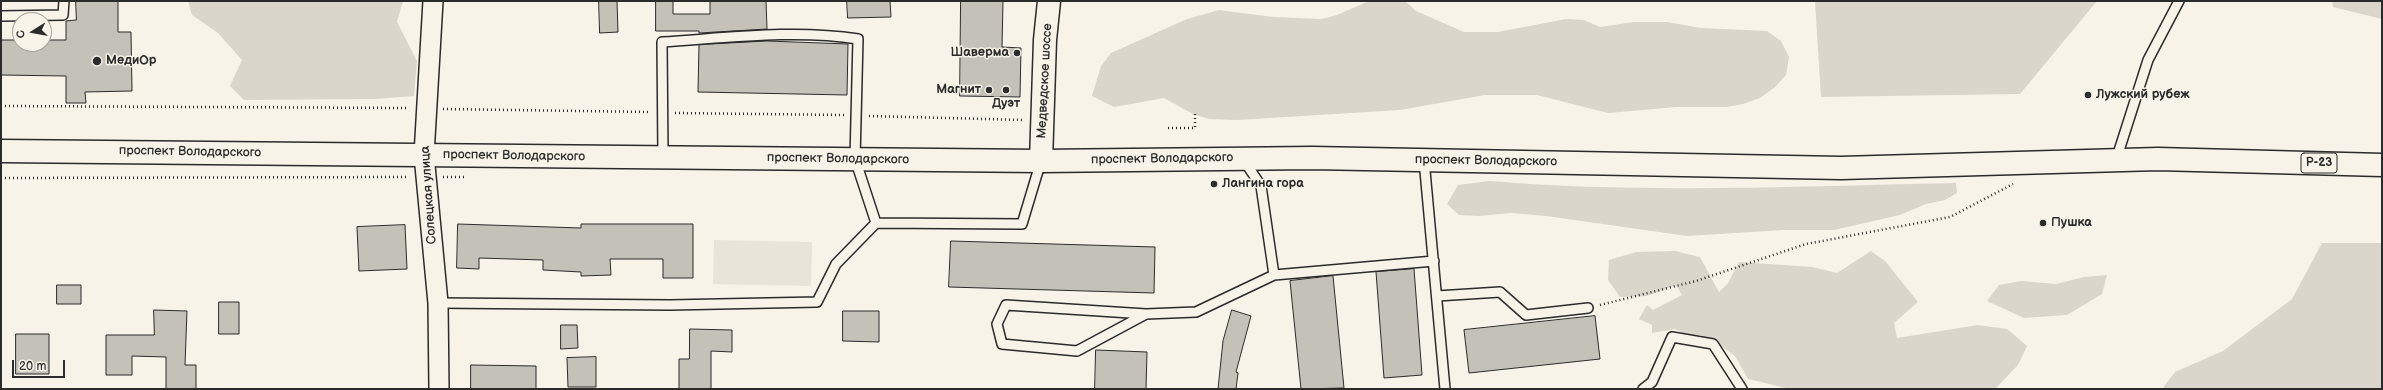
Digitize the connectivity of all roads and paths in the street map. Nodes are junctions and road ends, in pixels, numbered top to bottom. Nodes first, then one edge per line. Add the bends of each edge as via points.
1 (64, 1) edge
2 (434, 1) edge
3 (1050, 1) edge
4 (2179, 1) edge
5 (1, 16) edge
6 (1, 106) edge
7 (427, 108) junction
8 (662, 112) junction
9 (1195, 113) dead end
10 (857, 116) junction
11 (1031, 120) dead end
12 (1168, 128) dead end
13 (1, 151) edge
14 (424, 155) junction
15 (663, 157) junction
16 (1242, 158) junction
17 (856, 159) junction
18 (1424, 160) junction
19 (2116, 160) junction
20 (1041, 161) junction
21 (2382, 165) edge
22 (2018, 181) dead end
23 (876, 223) junction
24 (1434, 261) junction
25 (1274, 275) junction
26 (1437, 296) junction
27 (438, 303) junction
28 (1588, 308) joint
29 (1146, 314) junction
30 (439, 389) edge
31 (1445, 389) edge
32 (1643, 389) edge
33 (1742, 389) edge

1 - 5 lane via 63,15
2 - 7 street, Солецкая улица
3 - 20 main road, Медведское шоссе via 1045,40
4 - 19 lane via 2165,23 2148,60
6 - 7 path
7 - 8 path
7 - 14 street, Солецкая улица
8 - 10 path
8 - 10 lane via 662,42 734,37 832,35 858,39
8 - 15 lane
9 - 12 path via 1195,128
10 - 11 path
10 - 17 lane
13 - 14 main road, проспект Володарского
14 - 15 main road, проспект Володарского
14 - 27 street, Солецкая улица
15 - 17 main road, проспект Володарского
16 - 18 main road, проспект Володарского
16 - 20 main road, проспект Володарского
16 - 25 lane via 1261,186
17 - 20 main road, проспект Володарского
17 - 23 lane
18 - 19 main road, проспект Володарского via 1925,167
18 - 24 lane
19 - 21 main road, проспект Володарского / Р-23
20 - 23 lane via 1022,224
22 - 28 path via 1950,217 1806,244 1696,281
23 - 27 lane via 836,264 817,302 670,305
24 - 25 lane
24 - 26 lane
25 - 29 lane via 1196,312
26 - 28 lane via 1500,292 1526,315
26 - 31 lane
27 - 30 street, Солецкая улица
29 - 29 lane via 1006,305 997,324 1002,344 1078,351
32 - 33 lane via 1652,382 1672,336 1713,344

